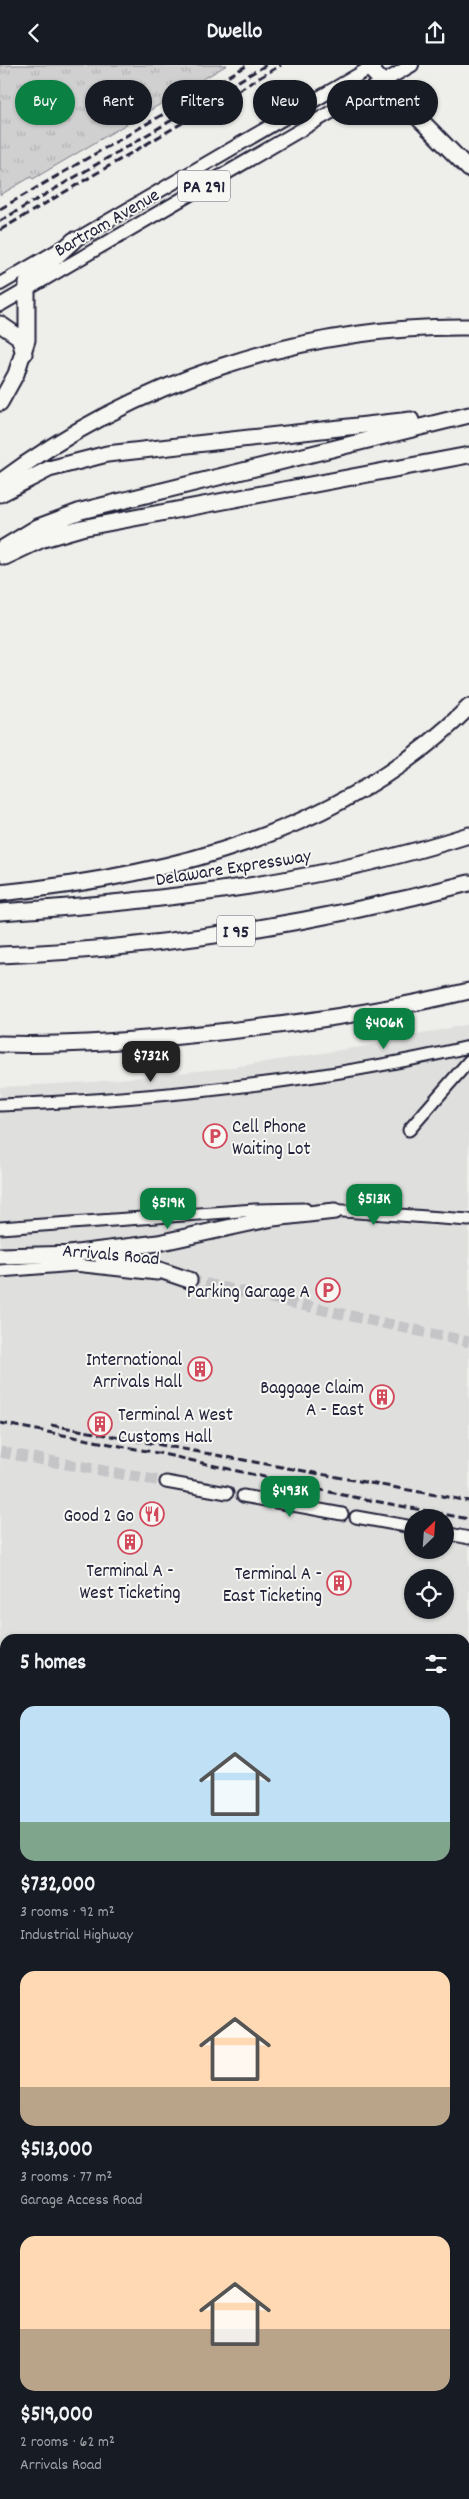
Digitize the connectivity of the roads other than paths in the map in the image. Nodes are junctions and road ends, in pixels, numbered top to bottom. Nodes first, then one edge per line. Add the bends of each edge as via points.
1 (412, 65) edge
2 (372, 67) edge
3 (381, 80) edge
4 (386, 80) edge
5 (327, 114) edge
6 (425, 125) edge
7 (469, 169) edge
8 (74, 240) junction
9 (0, 283) edge
10 (26, 289) junction
11 (0, 305) edge
12 (0, 324) edge
13 (469, 327) edge
14 (24, 354) junction
15 (0, 403) edge
16 (469, 409) edge
17 (469, 415) edge
18 (469, 455) edge
19 (0, 482) edge
20 (0, 493) edge
21 (0, 550) edge
22 (0, 560) edge
23 (469, 707) edge
24 (469, 835) edge
25 (469, 883) edge
26 (0, 893) edge
27 (0, 912) edge
28 (0, 955) edge
29 (469, 991) edge
30 (0, 1044) edge
31 (469, 1047) edge
32 (469, 1061) edge
33 (0, 1105) edge
34 (409, 1130) dead end
35 (335, 1211) junction
36 (467, 1217) edge
37 (0, 1228) edge
38 (69, 1254) junction
39 (0, 1255) edge
40 (0, 1271) edge
41 (189, 1280) joint
42 (166, 1482) tunnel mouth
43 (227, 1493) dead end
44 (243, 1496) dead end
45 (342, 1514) dead end
46 (356, 1517) dead end
47 (404, 1526) edge
48 (454, 1534) edge
49 (469, 1537) edge

1 - 4 main road, Bartram Avenue / PA 291
2 - 3 highway
2 - 8 main road, Bartram Avenue / PA 291
5 - 10 main road, Bartram Avenue / PA 291
6 - 7 highway
8 - 9 main road, Bartram Avenue / PA 291
8 - 10 highway via 27,283
10 - 11 main road, Bartram Avenue / PA 291
10 - 14 highway via 29,327
12 - 14 highway via 19,337
13 - 19 highway via 410,329 342,337 223,366 170,385 100,418
14 - 15 highway
16 - 20 highway via 374,426 107,454 49,469
17 - 21 highway via 81,511 38,527
18 - 22 highway via 81,528 32,543
23 - 26 highway via 434,739 388,773 310,817 264,837 218,853 154,869
24 - 27 highway, Delaware Expressway / I 95 via 374,861 259,884 159,899
25 - 28 highway, I 95 via 360,909 226,933 80,950
29 - 30 highway via 334,1017 227,1031 88,1043
31 - 33 street via 303,1077 206,1090
32 - 34 street
35 - 36 street
35 - 37 street via 288,1208
35 - 38 highway via 273,1218 158,1243
38 - 39 highway
38 - 41 highway via 126,1260
40 - 41 street, Arrivals Road via 75,1265 128,1269
42 - 43 street
44 - 45 street
46 - 47 street
48 - 49 street

